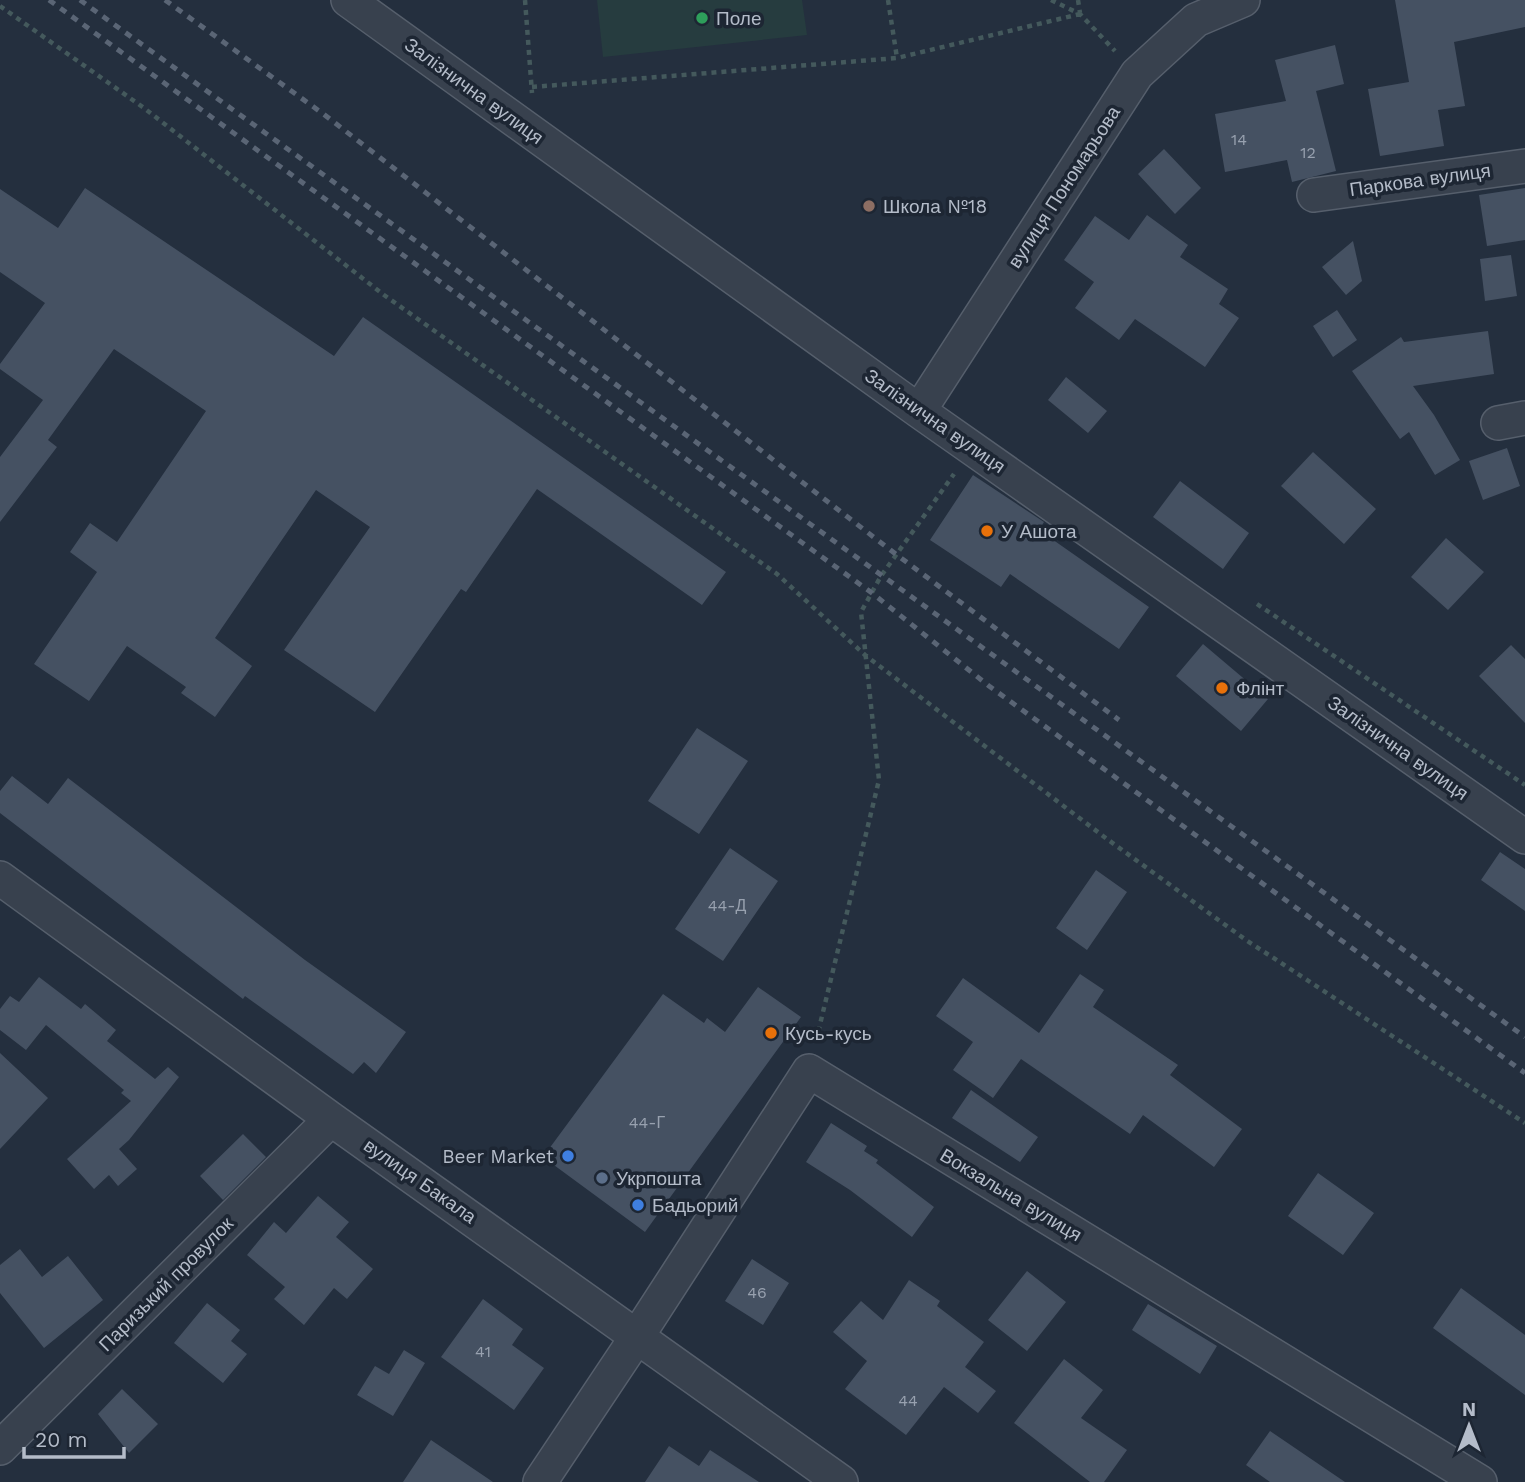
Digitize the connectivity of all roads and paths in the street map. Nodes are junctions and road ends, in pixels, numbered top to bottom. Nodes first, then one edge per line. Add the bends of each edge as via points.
1 (348, 0) edge
2 (525, 0) edge
3 (888, 0) edge
4 (1051, 0) edge
5 (1078, 0) edge
6 (1243, 0) edge
7 (0, 6) edge
8 (1080, 14) junction
9 (897, 58) junction
10 (1137, 74) junction
11 (532, 88) junction
12 (533, 98) dead end
13 (1525, 166) edge
14 (1314, 195) dead end
15 (919, 411) junction
16 (972, 448) junction
17 (865, 655) junction
18 (1525, 838) edge
19 (0, 878) edge
20 (809, 1071) junction
21 (331, 1119) junction
22 (1525, 1123) edge
23 (638, 1335) junction
24 (0, 1448) edge
25 (540, 1482) edge
26 (841, 1482) edge
27 (1480, 1482) edge

1 - 15 street, Залізнична вулиця
2 - 11 path
3 - 9 path
4 - 8 path
5 - 8 path
6 - 10 street, вулиця Пономарьова via 1196,20
7 - 17 path via 144,108 384,295 777,574
8 - 9 path
8 - 10 path
9 - 11 path
10 - 15 street, вулиця Пономарьова
11 - 12 path
13 - 14 street, Паркова вулиця
15 - 16 street, Залізнична вулиця
16 - 17 path via 881,576 862,612
16 - 18 street, Залізнична вулиця
17 - 20 path via 879,780
17 - 22 path via 1246,940
19 - 21 street, вулиця Бакала
20 - 23 street
20 - 27 street, Вокзальна вулиця
21 - 23 street, вулиця Бакала
21 - 24 street, Паризький провулок
23 - 25 street
23 - 26 street, вулиця Бакала

